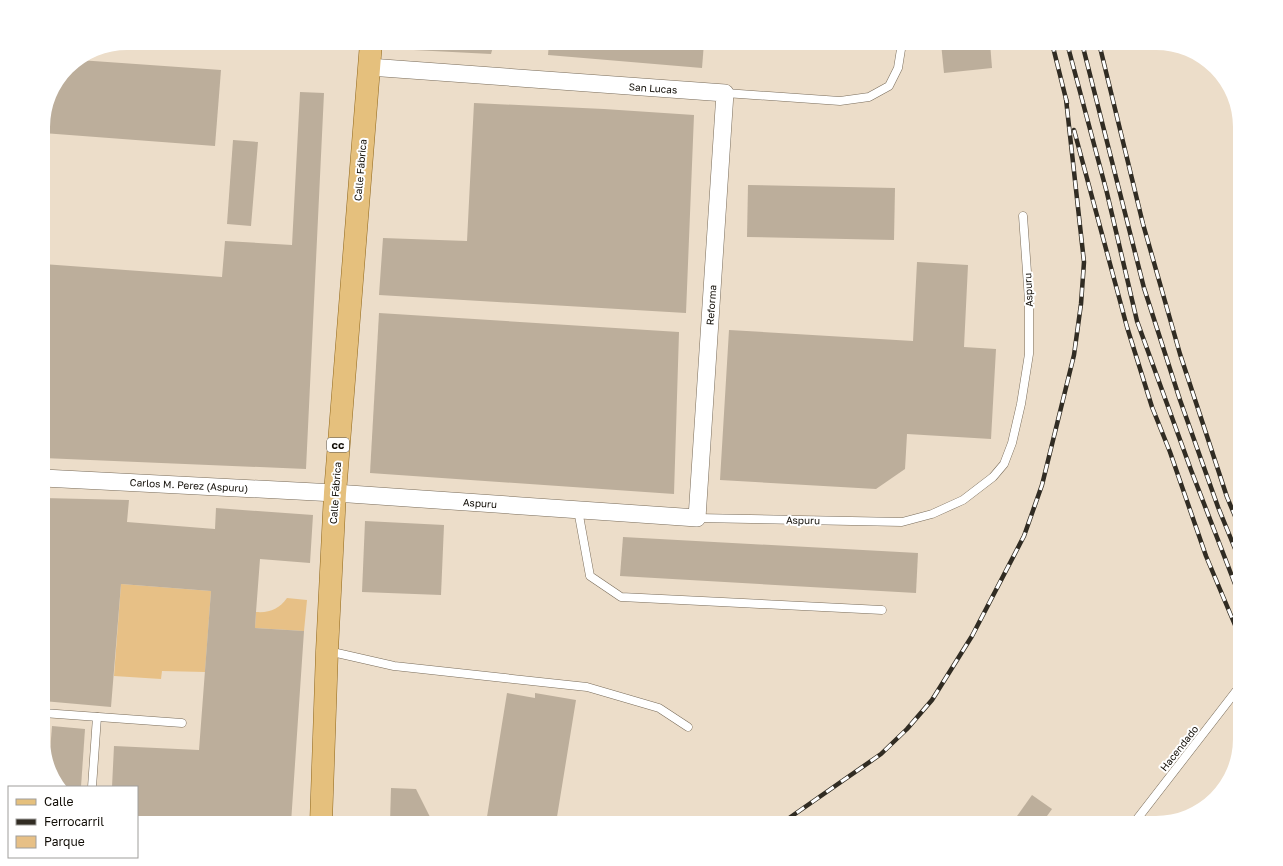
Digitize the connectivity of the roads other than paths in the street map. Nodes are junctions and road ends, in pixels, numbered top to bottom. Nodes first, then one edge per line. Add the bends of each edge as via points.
1 (362, 50) edge
2 (367, 50) edge
3 (370, 50) edge
4 (901, 50) edge
5 (368, 67) junction
6 (725, 93) junction
7 (1023, 216) dead end
8 (50, 478) edge
9 (334, 493) junction
10 (578, 510) junction
11 (697, 518) junction
12 (882, 610) dead end
13 (327, 651) junction
14 (1233, 695) edge
15 (50, 714) edge
16 (97, 717) junction
17 (182, 723) dead end
18 (688, 727) dead end
19 (92, 786) edge
20 (321, 816) edge
21 (1139, 816) edge

1 - 5 main road
2 - 5 main road, Calle Fábrica / CC
3 - 5 main road, Calle Fábrica / CC
4 - 6 lane, San Lucas via 898,68 889,86 869,97 840,102
5 - 6 street, San Lucas
5 - 9 main road, Calle Fábrica / CC
6 - 11 street, Reforma
7 - 11 lane, Aspuru via 1029,300 1029,354 1012,443 1004,464 993,477 963,500 932,514 902,522
8 - 9 street, Carlos M. Perez (Aspuru)
9 - 10 street, Aspuru
9 - 13 main road, Calle Fábrica / CC
10 - 11 street, Aspuru
10 - 12 lane via 590,576 621,597
13 - 18 lane via 394,666 587,687 659,708
13 - 20 main road, Calle Fábrica / CC
14 - 21 lane, Hacendado
15 - 16 lane
16 - 17 lane
16 - 19 lane

